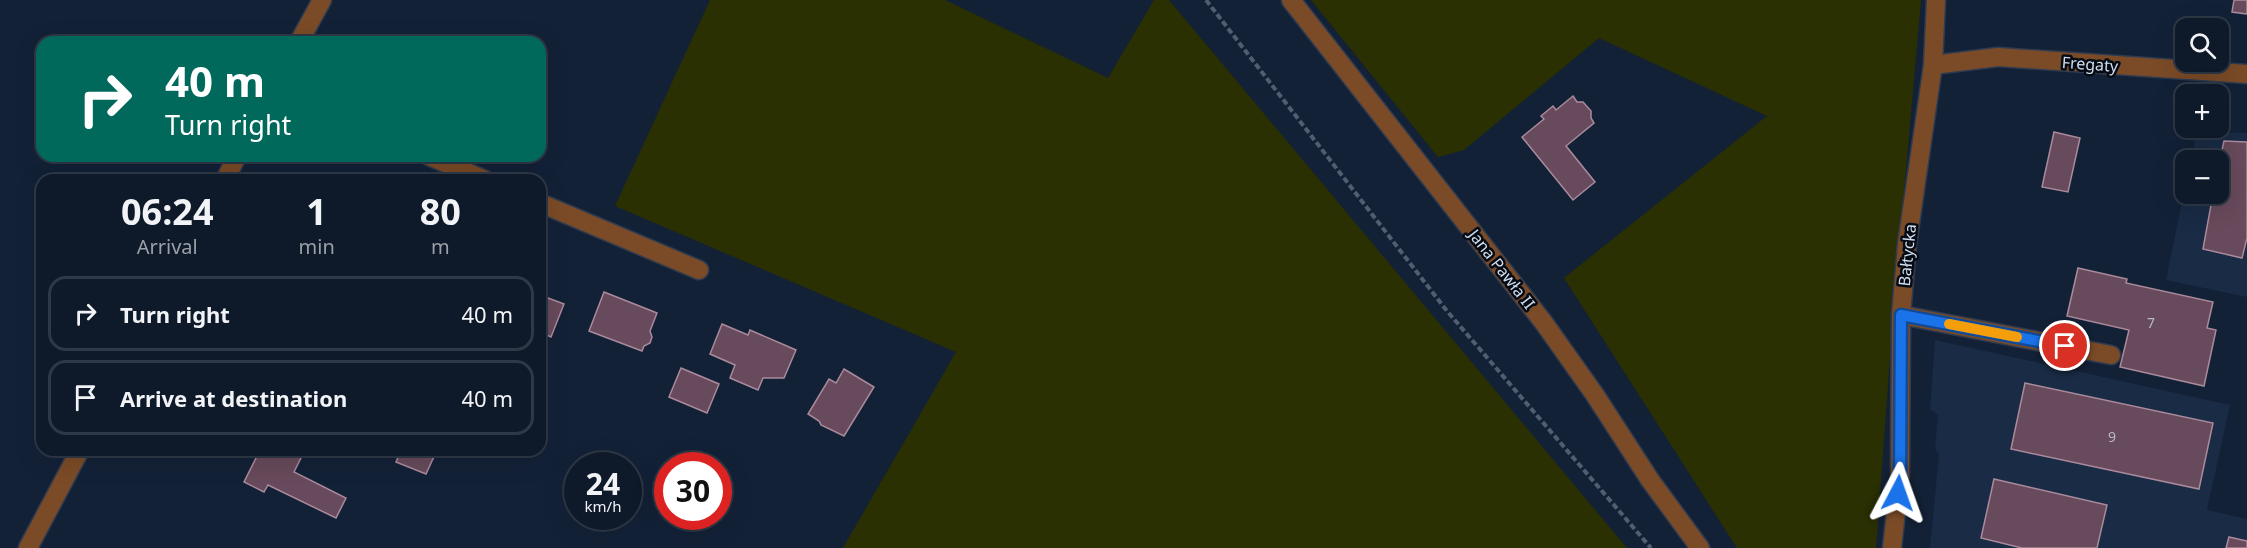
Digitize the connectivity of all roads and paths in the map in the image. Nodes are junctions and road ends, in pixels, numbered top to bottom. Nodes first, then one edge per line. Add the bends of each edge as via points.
1 (322, 0) edge
2 (1206, 0) edge
3 (1291, 0) edge
4 (1936, 0) edge
5 (302, 36) edge
6 (1933, 65) junction
7 (2247, 75) edge
8 (443, 162) edge
9 (472, 174) edge
10 (546, 206) edge
11 (699, 270) dead end
12 (1901, 315) junction
13 (2111, 355) dead end
14 (77, 456) edge
15 (28, 548) edge
16 (1651, 548) edge
17 (1700, 548) edge
18 (1892, 548) edge

1 - 5 street
2 - 16 path via 1447,311
3 - 17 street, Jana Pawła II via 1544,323
4 - 6 street, Bałtycka
6 - 7 street, Fregaty via 1998,57
6 - 12 street, Bałtycka via 1907,244
8 - 9 street
10 - 11 street
12 - 13 street
12 - 18 street, Bałtycka via 1900,475
14 - 15 street

